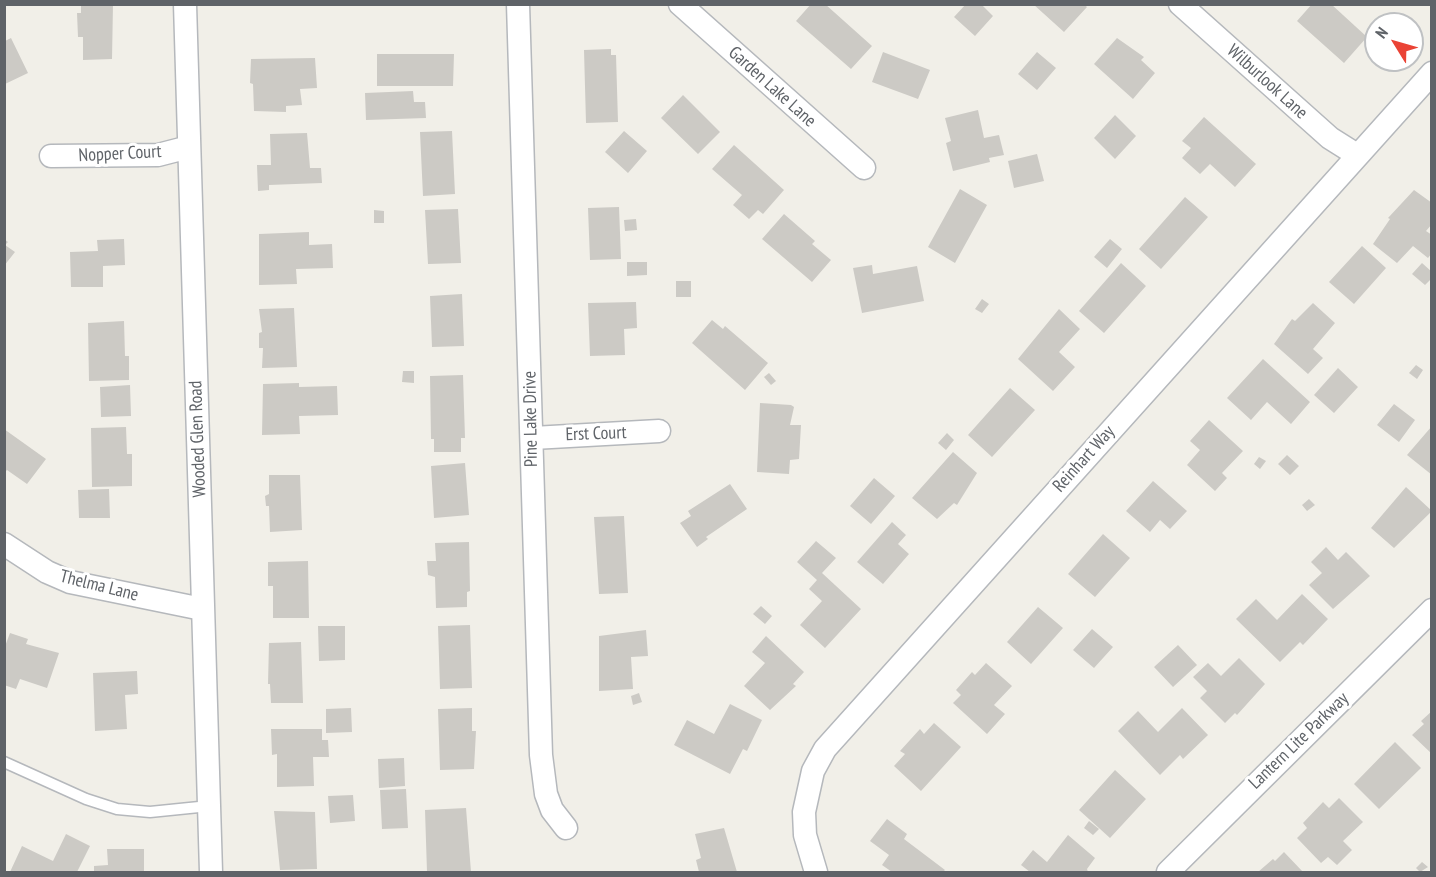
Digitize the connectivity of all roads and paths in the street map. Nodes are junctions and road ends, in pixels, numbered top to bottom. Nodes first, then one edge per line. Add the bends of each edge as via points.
1 (185, 4) edge
2 (518, 4) edge
3 (681, 4) edge
4 (1180, 4) edge
5 (1431, 73) edge
6 (189, 147) junction
7 (1357, 155) junction
8 (51, 156) dead end
9 (864, 168) dead end
10 (659, 431) dead end
11 (533, 438) junction
12 (4, 544) edge
13 (202, 609) junction
14 (1431, 610) edge
15 (4, 762) edge
16 (209, 806) junction
17 (566, 828) dead end
18 (211, 873) edge
19 (816, 873) edge
20 (1168, 873) edge

1 - 6 street, Wooded Glen Road
2 - 11 street, Pine Lake Drive
3 - 9 street, Garden Lake Lane
4 - 7 street, Wilburlook Lane via 1330,138
5 - 7 street, Reinhart Way
6 - 8 street, Nopper Court via 158,155
6 - 13 street, Wooded Glen Road
7 - 19 street, Reinhart Way via 825,749 813,771 804,812 805,835
10 - 11 street, Erst Court
11 - 17 street, Pine Lake Drive via 541,755 546,794
12 - 13 street, Thelma Lane via 70,582
13 - 16 street, Wooded Glen Road
14 - 20 street, Lantern Lite Parkway
15 - 16 lane via 117,809 150,812
16 - 18 street, Wooded Glen Road

